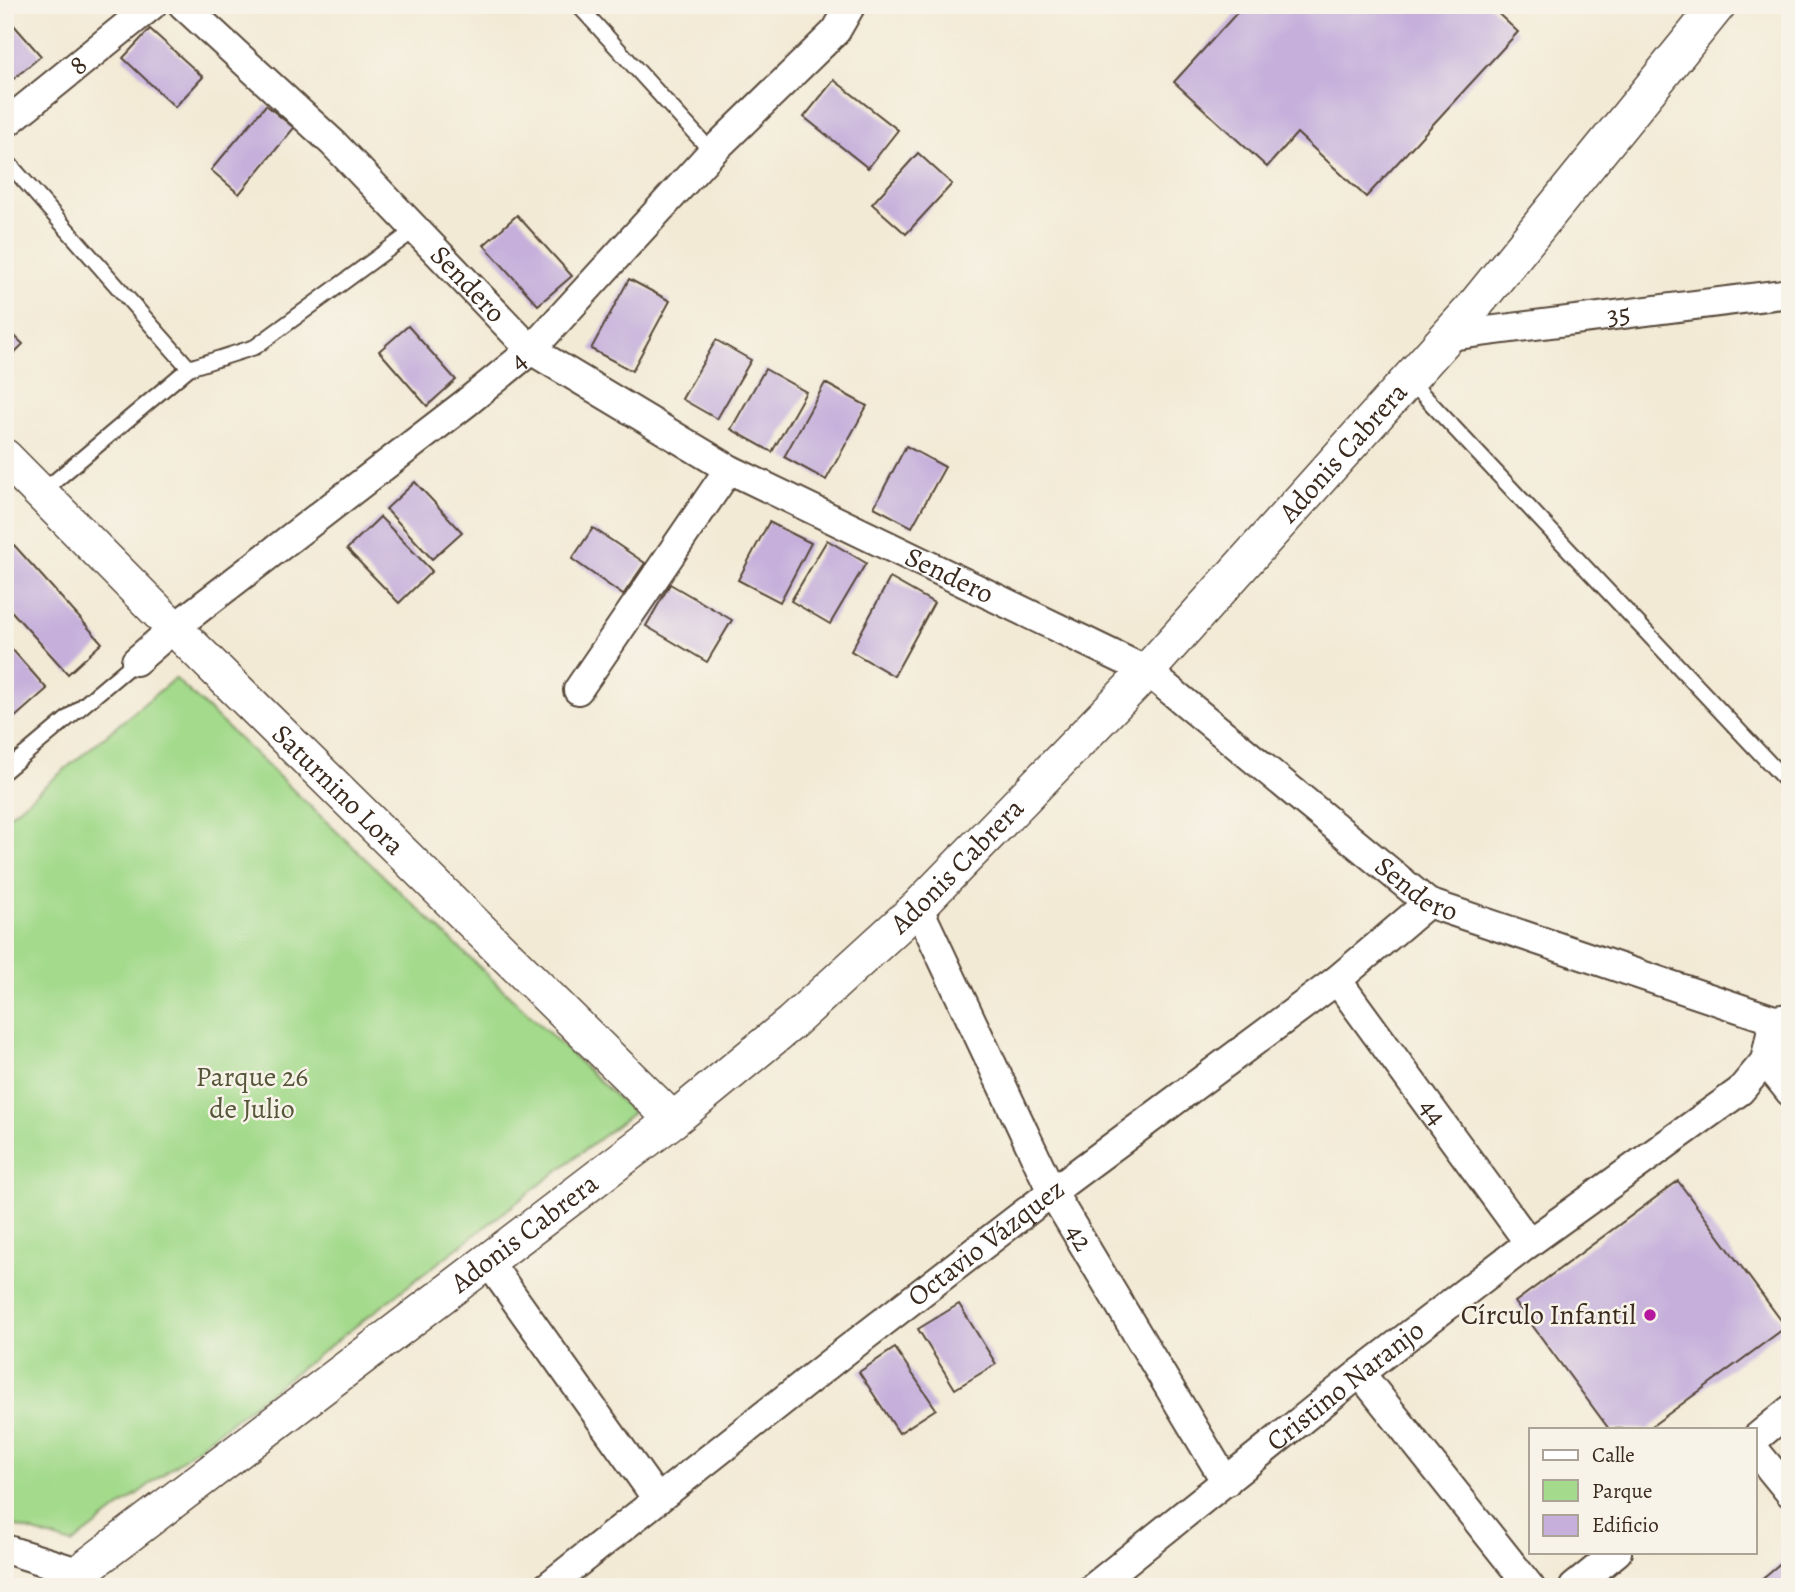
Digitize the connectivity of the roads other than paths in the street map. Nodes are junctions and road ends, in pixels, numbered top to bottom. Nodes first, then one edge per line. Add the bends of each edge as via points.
1 (152, 5) edge
2 (183, 5) edge
3 (578, 5) edge
4 (851, 5) edge
5 (1718, 5) edge
6 (5, 124) edge
7 (712, 152) junction
8 (5, 159) edge
9 (415, 229) junction
10 (1790, 293) edge
11 (1448, 335) junction
12 (531, 350) junction
13 (189, 368) junction
14 (1409, 379) junction
15 (729, 469) junction
16 (21, 476) edge
17 (174, 628) junction
18 (136, 661) joint
19 (1147, 671) junction
20 (578, 690) dead end
21 (5, 771) edge
22 (1790, 785) edge
23 (1428, 903) junction
24 (918, 907) junction
25 (1337, 980) junction
26 (1782, 1019) edge
27 (1765, 1061) junction
28 (1790, 1092) edge
29 (673, 1120) junction
30 (1052, 1192) junction
31 (1529, 1243) junction
32 (487, 1260) junction
33 (1360, 1373) junction
34 (1790, 1410) edge
35 (1756, 1438) edge
36 (1756, 1451) edge
37 (1226, 1482) junction
38 (1790, 1493) edge
39 (657, 1499) junction
40 (5, 1549) edge
41 (1615, 1554) edge
42 (76, 1582) edge
43 (547, 1587) edge
44 (1094, 1587) edge
45 (1530, 1587) edge
46 (1574, 1587) edge

1 - 6 street, 8
2 - 9 street, Sendero via 333,143
3 - 7 lane
4 - 7 street, 4 via 836,31
5 - 11 street, Adonis Cabrera
7 - 12 street, 4
8 - 13 lane
9 - 12 street, Sendero
9 - 13 lane via 255,347
10 - 11 street, 35
11 - 14 street, Adonis Cabrera
12 - 15 street, Sendero
12 - 17 street, 4
13 - 16 lane
14 - 19 street, Adonis Cabrera
14 - 22 lane
15 - 19 street, Sendero
15 - 20 street
16 - 17 street, Saturnino Lora
17 - 18 street, 4
17 - 29 street, Saturnino Lora
18 - 21 lane
19 - 23 street, Sendero
19 - 24 street, Adonis Cabrera
23 - 25 street, Octavio Vázquez
23 - 26 street, Sendero
24 - 29 street, Adonis Cabrera via 791,1023
24 - 30 street, 42
25 - 30 street, Octavio Vázquez
25 - 31 street, 44
26 - 27 street, Cristino Naranjo
27 - 28 street
27 - 31 street, Cristino Naranjo via 1741,1091
29 - 32 street, Adonis Cabrera
30 - 37 street, 42
30 - 39 street, Octavio Vázquez
31 - 33 street, Cristino Naranjo
32 - 39 street
32 - 42 street, Adonis Cabrera
33 - 37 street, Cristino Naranjo
33 - 45 street
34 - 35 street
36 - 38 street
37 - 44 street, Cristino Naranjo
39 - 43 street, Octavio Vázquez
40 - 42 street
41 - 46 street

